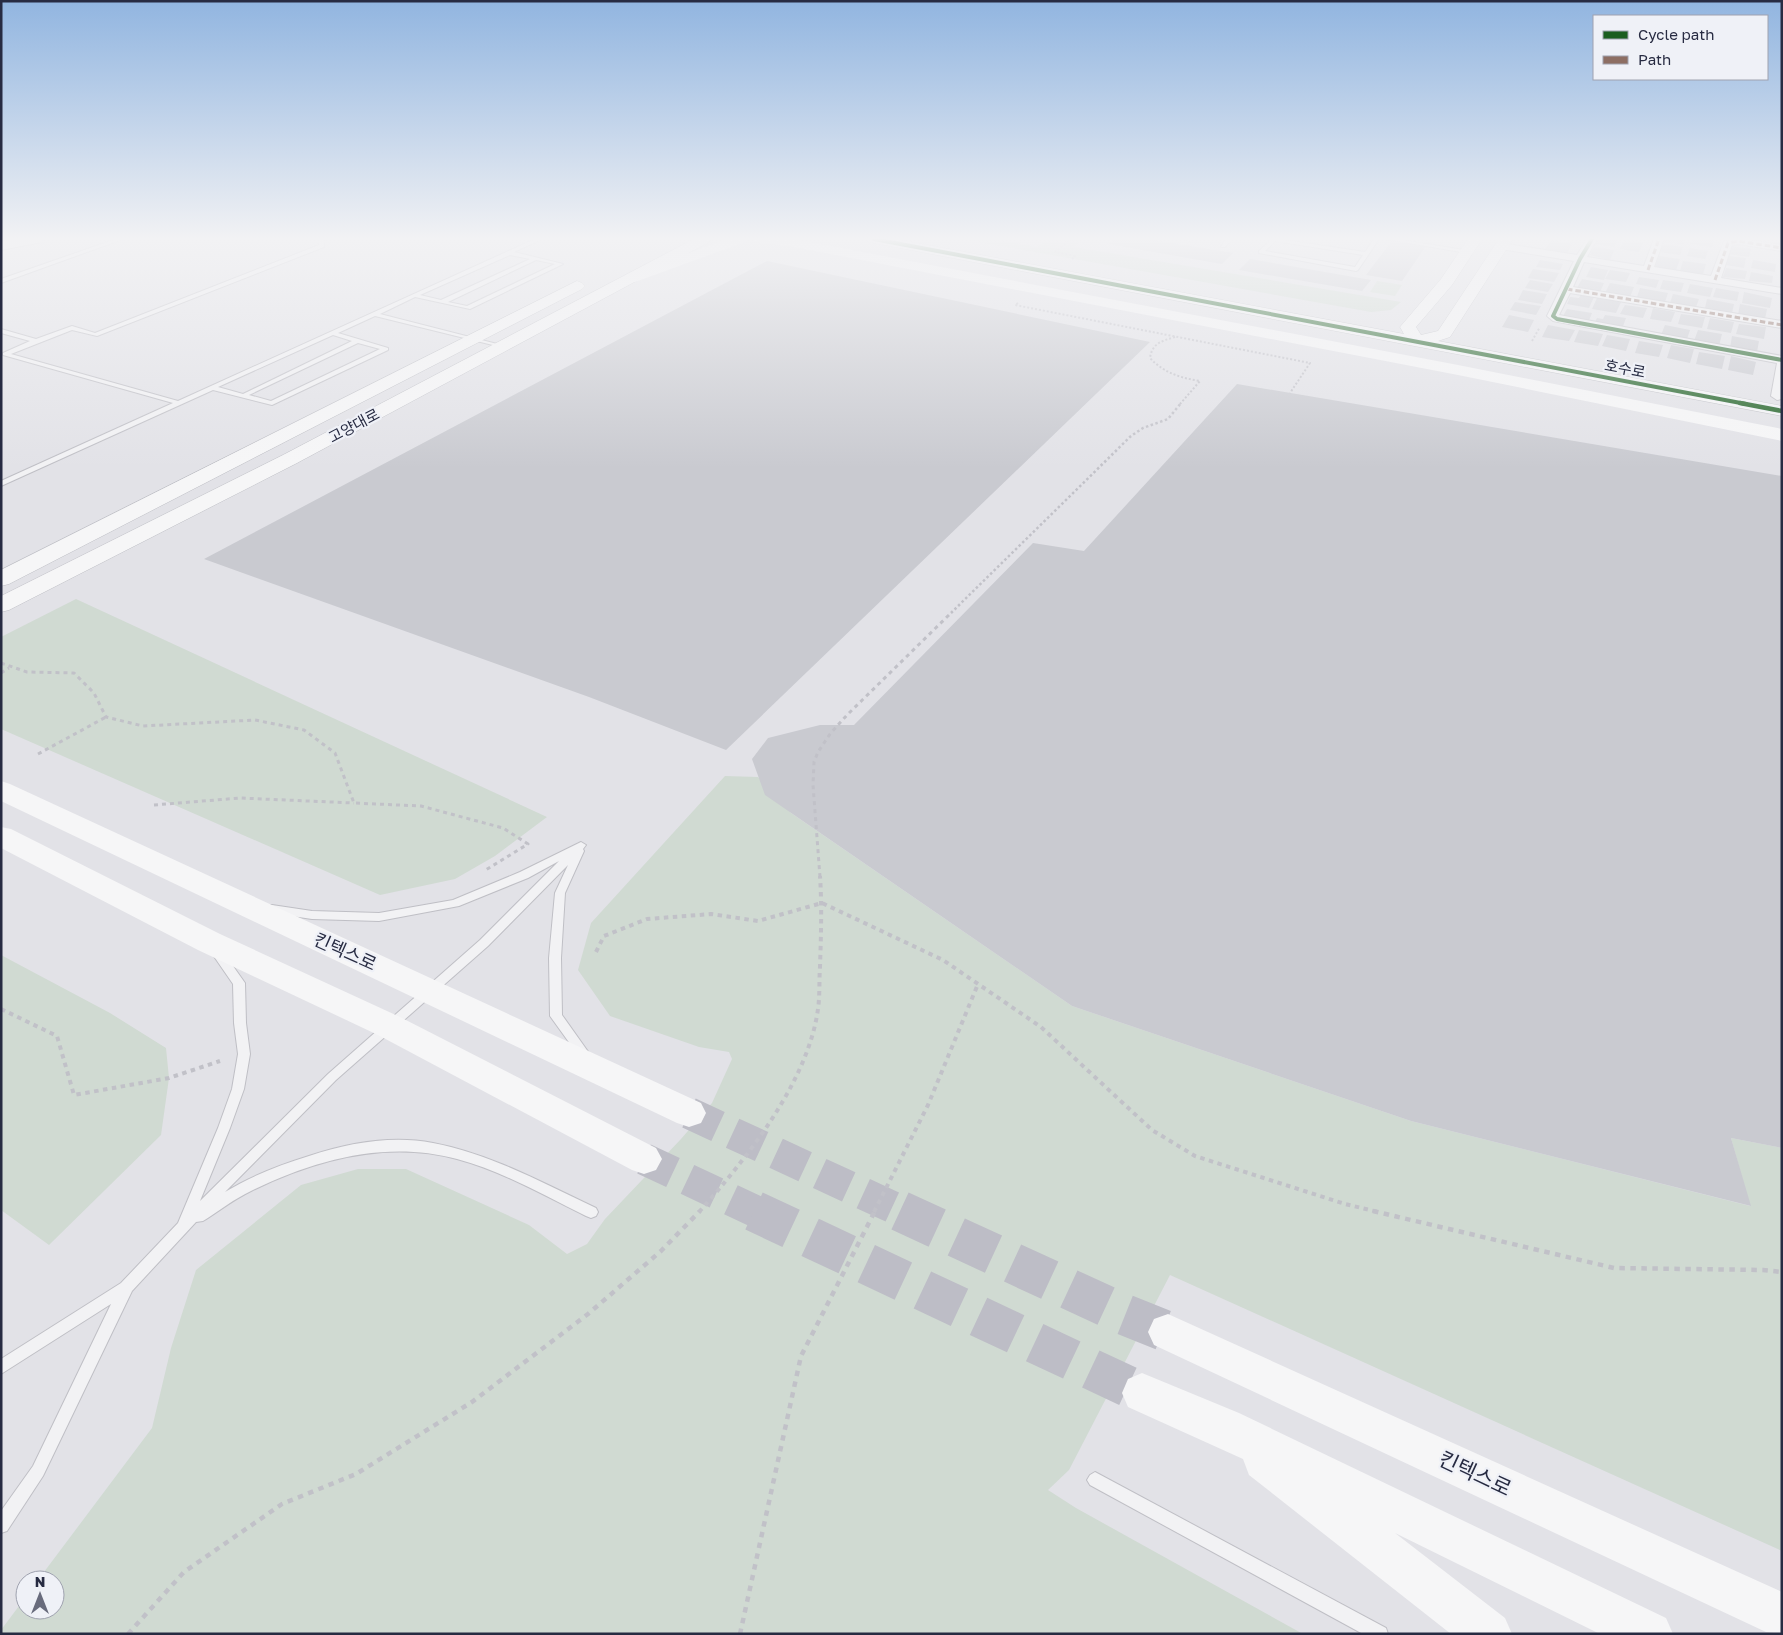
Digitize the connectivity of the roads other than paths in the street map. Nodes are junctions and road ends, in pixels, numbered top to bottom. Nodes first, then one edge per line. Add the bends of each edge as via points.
1 (144, 315) edge
2 (372, 315) edge
3 (380, 315) edge
4 (520, 315) edge
5 (563, 315) edge
6 (1174, 315) edge
7 (1302, 315) edge
8 (1314, 315) edge
9 (1425, 315) edge
10 (1456, 315) edge
11 (1553, 315) edge
12 (1724, 315) edge
13 (1782, 325) edge
14 (1, 331) edge
15 (332, 334) junction
16 (1444, 334) junction
17 (1412, 335) junction
18 (473, 339) junction
19 (358, 340) junction
20 (36, 341) junction
21 (504, 347) junction
22 (1782, 360) edge
23 (1516, 361) junction
24 (1603, 364) junction
25 (1782, 364) edge
26 (212, 388) junction
27 (243, 396) junction
28 (1780, 402) edge
29 (179, 403) junction
30 (1782, 435) edge
31 (1, 484) edge
32 (1, 579) edge
33 (1, 605) edge
34 (1, 790) edge
35 (1, 836) edge
36 (581, 845) junction
37 (237, 904) junction
38 (209, 942) junction
39 (428, 991) junction
40 (389, 1026) junction
41 (594, 1069) junction
42 (688, 1113) tunnel mouth
43 (644, 1159) tunnel mouth
44 (591, 1212) dead end
45 (182, 1227) junction
46 (126, 1288) junction
47 (1168, 1332) tunnel mouth
48 (1, 1367) edge
49 (1142, 1393) tunnel mouth
50 (1224, 1428) junction
51 (1095, 1480) dead end
52 (1, 1526) edge
53 (1782, 1616) edge
54 (1380, 1634) edge
55 (1488, 1634) edge
56 (1650, 1634) edge

1 - 20 lane via 96,334 72,328
2 - 15 lane
3 - 18 lane
4 - 18 main road, 고양대로
5 - 21 main road, 고양대로
6 - 30 main road
7 - 17 main road, 호수로
8 - 17 main road, 호수로
9 - 17 main road
10 - 16 main road
11 - 22 street via 1565,322
12 - 13 street
14 - 20 lane
15 - 19 lane
15 - 26 lane
16 - 17 main road
16 - 24 main road, 호수로
17 - 23 main road, 호수로
18 - 21 lane
18 - 32 main road, 고양대로
19 - 27 lane
19 - 27 lane via 386,348 272,403
20 - 29 lane via 5,354
21 - 33 main road, 고양대로
23 - 24 main road via 1508,355 1583,367
23 - 28 main road, 호수로
24 - 28 main road, 호수로
25 - 28 street
26 - 27 lane
26 - 29 lane
29 - 31 lane
34 - 37 main road, 킨텍스로
35 - 38 main road
36 - 37 lane via 524,874 455,903 379,917 312,915
36 - 39 lane via 484,943
36 - 41 lane via 560,892 555,958 556,1016
37 - 39 main road, 킨텍스로
38 - 40 main road
38 - 45 lane via 239,983 244,1054 238,1089
39 - 40 lane
39 - 41 main road, 킨텍스로
40 - 43 main road
40 - 45 lane via 332,1077
41 - 42 main road, 킨텍스로
44 - 45 lane via 457,1153 420,1146 387,1145 344,1151 308,1162 245,1188
45 - 46 lane
46 - 48 lane
46 - 52 lane via 38,1471
47 - 53 main road, 킨텍스로
49 - 50 main road
50 - 55 main road
50 - 56 main road
51 - 54 lane

